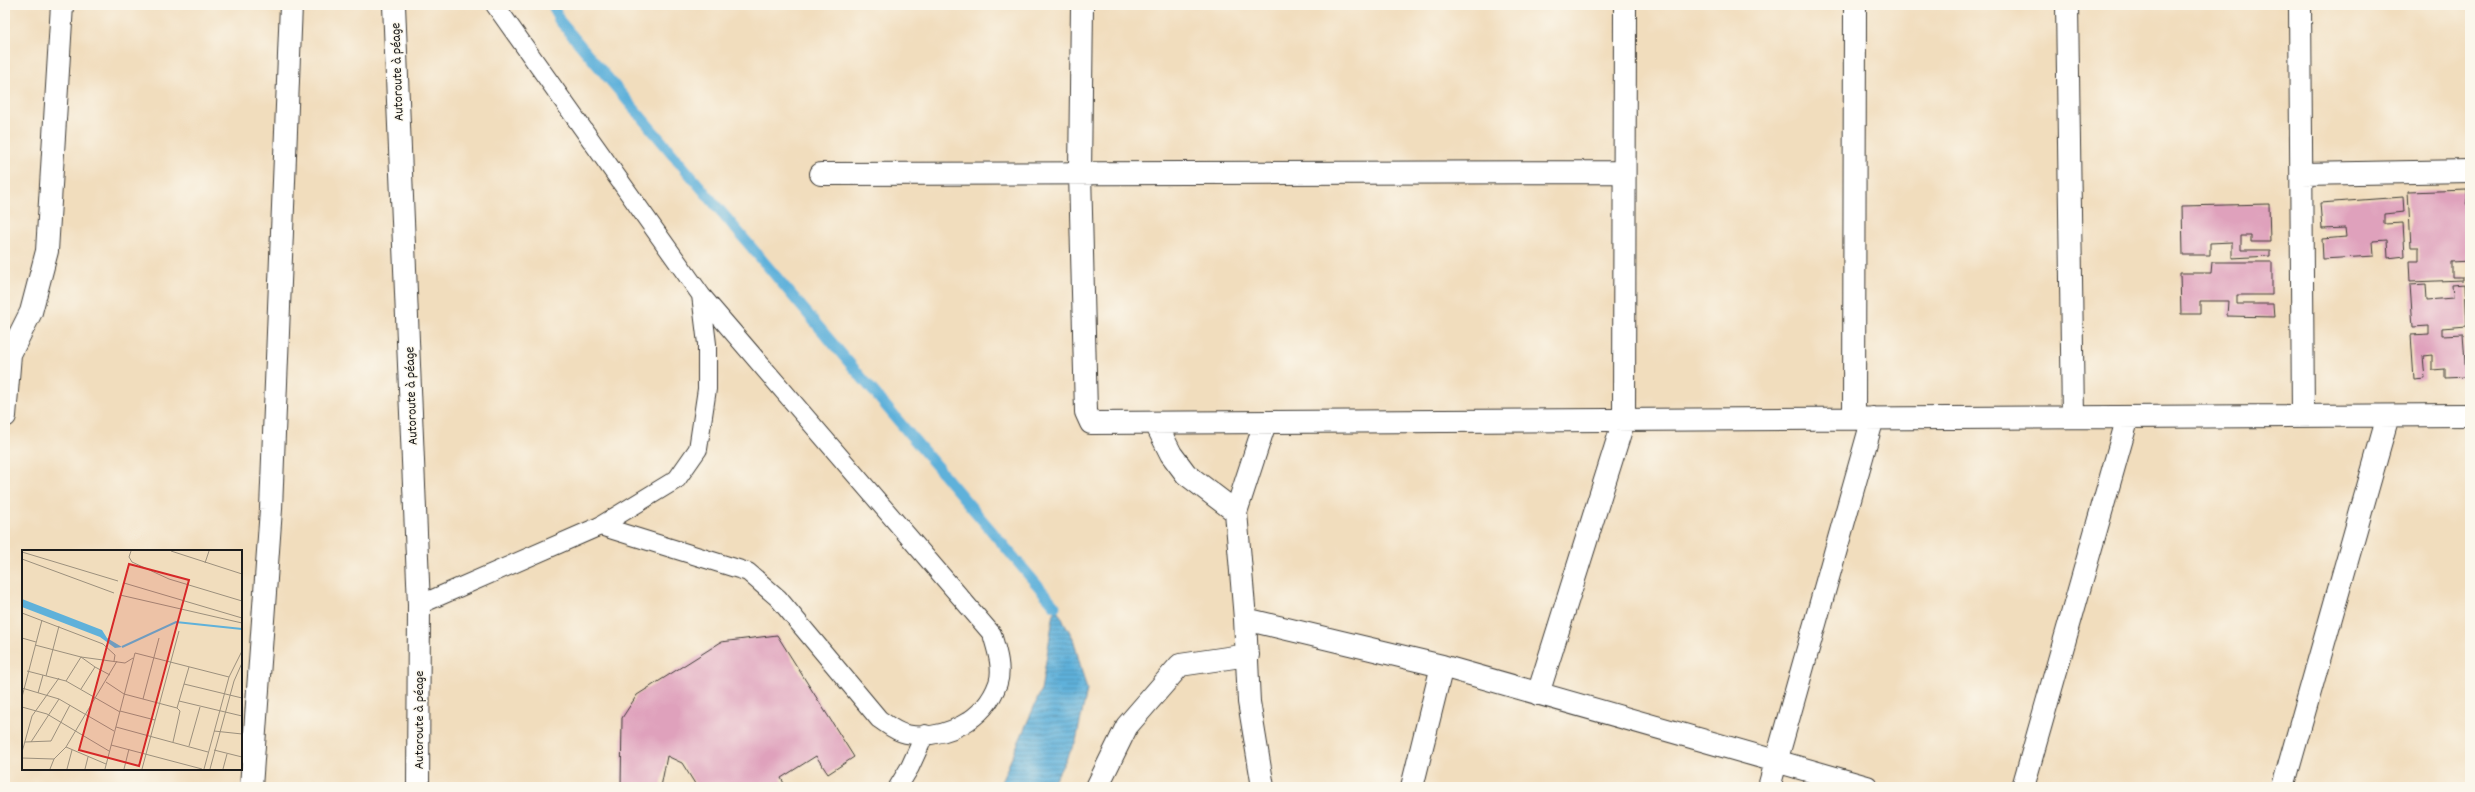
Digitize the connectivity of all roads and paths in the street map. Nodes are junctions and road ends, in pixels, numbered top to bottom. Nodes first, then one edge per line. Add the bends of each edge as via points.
1 (62, 5) edge
2 (291, 5) edge
3 (394, 5) edge
4 (495, 5) edge
5 (1082, 5) edge
6 (1625, 5) edge
7 (1855, 5) edge
8 (2067, 5) edge
9 (2300, 5) edge
10 (2470, 171) edge
11 (1624, 172) junction
12 (1080, 173) junction
13 (821, 174) dead end
14 (2302, 174) junction
15 (701, 295) junction
16 (2470, 415) edge
17 (5, 416) edge
18 (2303, 416) junction
19 (2388, 416) junction
20 (2073, 417) junction
21 (2128, 417) junction
22 (1864, 418) junction
23 (1624, 420) junction
24 (1265, 423) junction
25 (1156, 424) junction
26 (1236, 512) junction
27 (600, 526) junction
28 (419, 605) junction
29 (1246, 619) junction
30 (1248, 655) junction
31 (1442, 666) junction
32 (1538, 694) junction
33 (925, 734) junction
34 (1776, 761) junction
35 (251, 787) edge
36 (418, 787) edge
37 (898, 787) edge
38 (1097, 787) edge
39 (1263, 787) edge
40 (1412, 787) edge
41 (1769, 787) edge
42 (1867, 787) edge
43 (2023, 787) edge
44 (2283, 787) edge

1 - 17 main road via 47,251 31,312 10,354
2 - 35 main road via 271,509
3 - 28 main road, Autoroute à péage
4 - 15 lane
5 - 12 main road
6 - 11 main road
7 - 22 main road
8 - 20 main road
9 - 14 main road
10 - 14 main road
11 - 12 main road
11 - 23 main road
12 - 13 main road
12 - 25 main road via 1086,412 1091,423
14 - 18 main road
15 - 27 lane via 707,344 707,389 698,449 677,479
15 - 33 lane via 992,634 998,655 999,682 984,710 957,729
16 - 19 main road
18 - 19 main road
18 - 21 main road
19 - 44 main road
20 - 21 main road
20 - 22 main road
21 - 43 main road
22 - 23 main road
22 - 34 main road
23 - 24 main road
23 - 32 main road
24 - 25 main road
24 - 26 main road
25 - 26 main road via 1171,454 1186,474
26 - 29 main road
27 - 28 lane
27 - 33 lane via 748,572 778,598 879,719 906,734
28 - 36 main road, Autoroute à péage
29 - 30 main road
29 - 31 main road
30 - 38 main road via 1180,665 1127,726
30 - 39 main road via 1249,702
31 - 32 main road
31 - 40 main road
32 - 34 main road
33 - 37 lane
34 - 41 main road
34 - 42 main road

